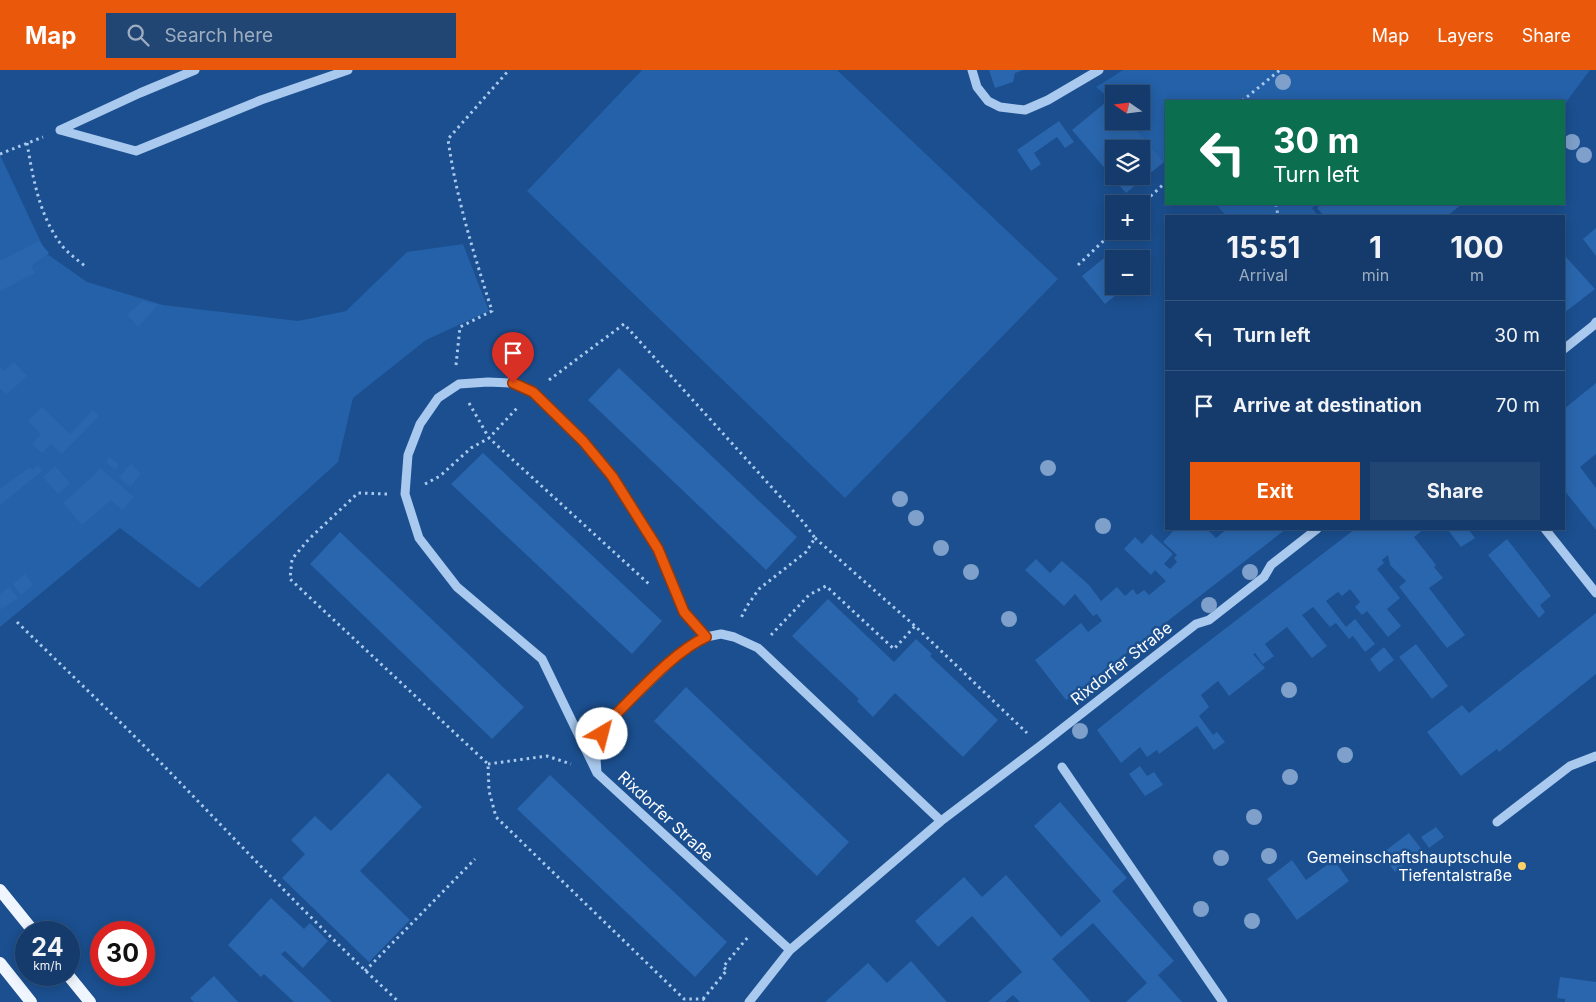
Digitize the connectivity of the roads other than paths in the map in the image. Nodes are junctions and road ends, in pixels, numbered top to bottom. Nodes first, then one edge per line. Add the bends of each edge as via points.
1 (195, 70) edge
2 (348, 70) edge
3 (972, 70) edge
4 (1099, 70) edge
5 (1596, 322) edge
6 (1565, 348) edge
7 (1316, 530) edge
8 (1546, 530) edge
9 (1596, 593) edge
10 (706, 637) junction
11 (1596, 756) edge
12 (1062, 767) dead end
13 (597, 773) junction
14 (941, 822) junction
15 (1497, 822) dead end
16 (0, 890) edge
17 (25, 921) edge
18 (790, 950) junction
19 (0, 963) edge
20 (77, 986) edge
21 (31, 1002) edge
22 (90, 1002) edge
23 (749, 1002) edge
24 (1223, 1002) edge

1 - 2 street via 60,130 136,151 261,100
3 - 4 street via 988,102 1025,110
5 - 6 street
7 - 14 street, Rixdorfer Straße via 1210,620 1196,624
8 - 9 street
10 - 13 street, Rixdorfer Straße via 680,653 608,722 595,745
10 - 13 street via 684,612 658,549 612,476 583,441 533,392 513,383 488,382 459,384 438,398 420,424 408,455 405,494 419,538 457,587 542,659
10 - 14 street, Rixdorfer Straße via 721,634 758,648
11 - 15 street via 1570,766
12 - 24 street
13 - 18 street, Rixdorfer Straße
14 - 18 street, Rixdorfer Straße
16 - 17 main road
18 - 23 street, Rixdorfer Straße
19 - 21 main road
20 - 22 main road

